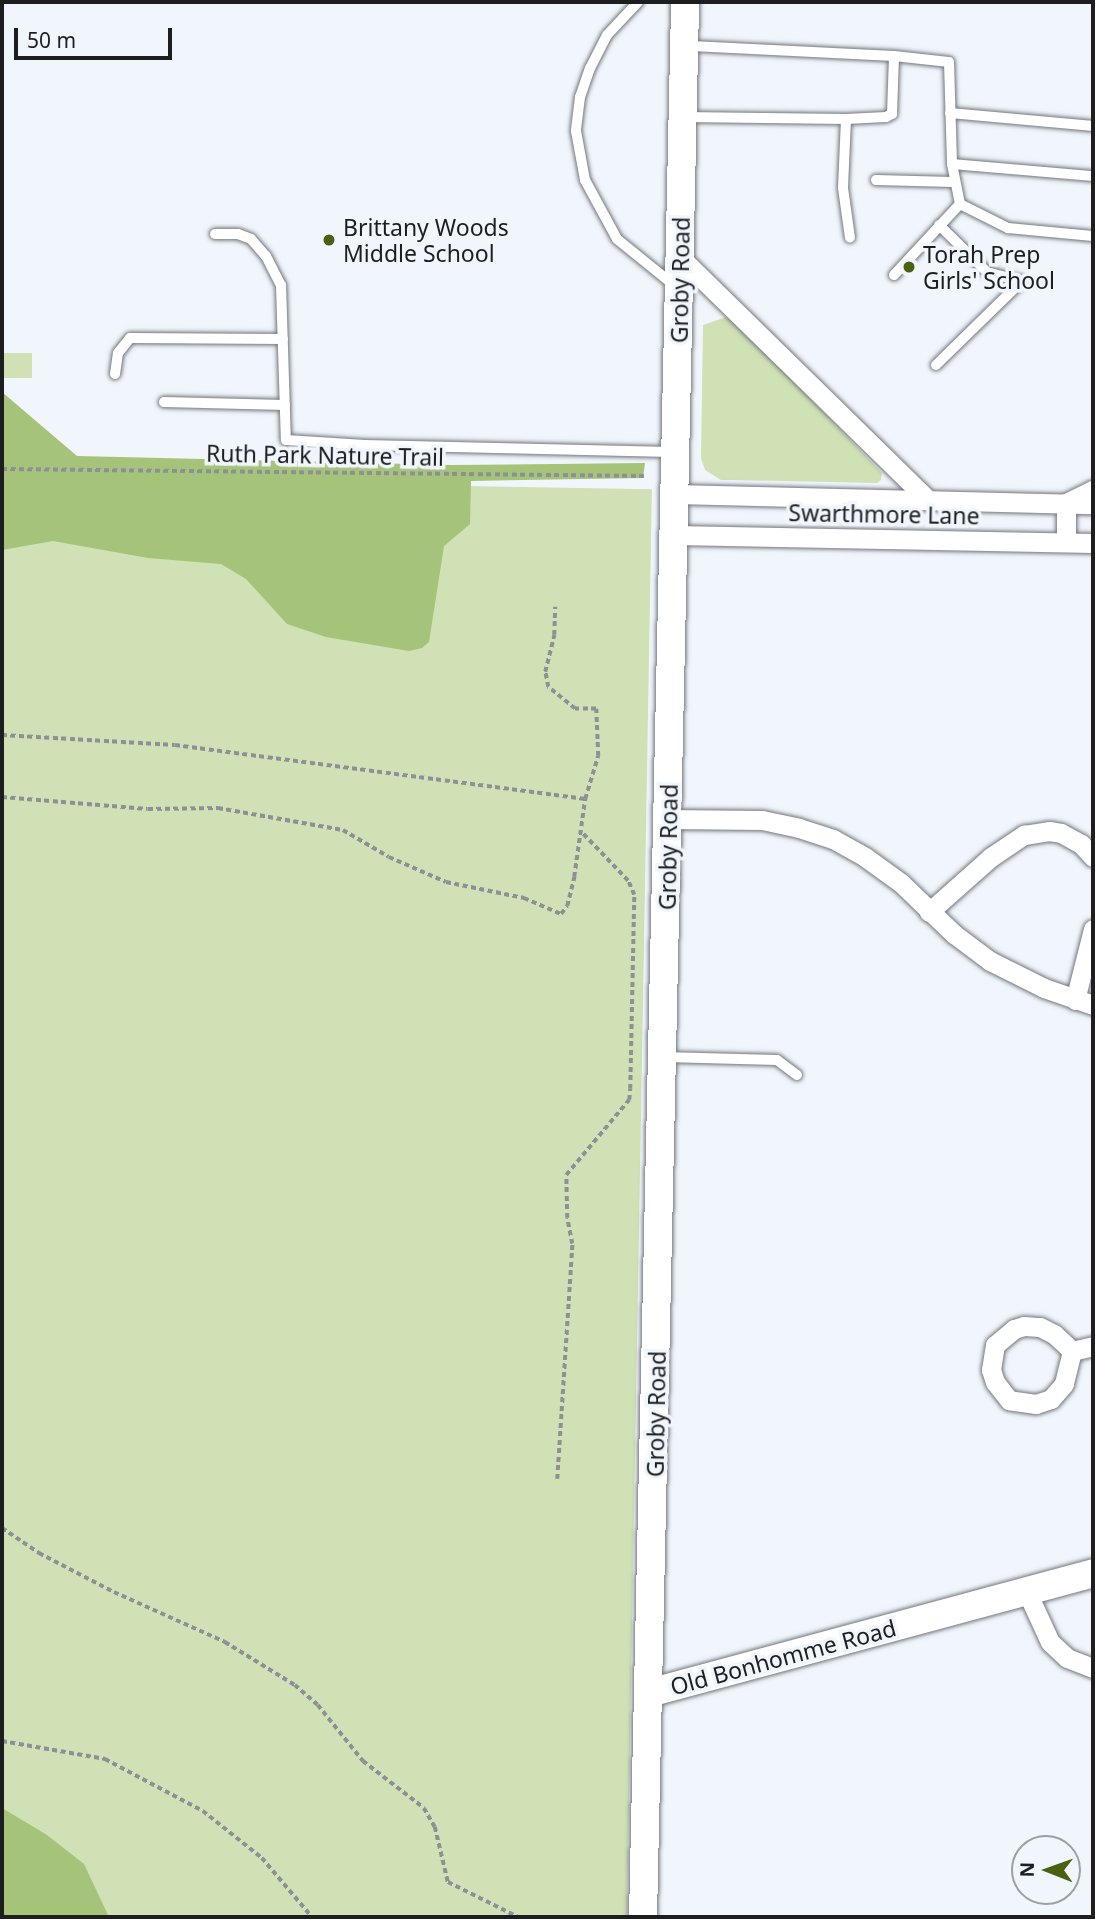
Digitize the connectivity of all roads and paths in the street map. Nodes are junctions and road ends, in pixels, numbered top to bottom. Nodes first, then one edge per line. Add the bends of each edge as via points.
1 (638, 2) edge
2 (685, 2) edge
3 (684, 46) junction
4 (894, 57) junction
5 (950, 113) junction
6 (682, 117) junction
7 (846, 119) junction
8 (1093, 126) edge
9 (952, 164) junction
10 (1093, 176) edge
11 (876, 180) dead end
12 (953, 182) junction
13 (960, 204) junction
14 (939, 225) junction
15 (215, 234) dead end
16 (1093, 236) edge
17 (850, 238) dead end
18 (680, 257) junction
19 (894, 275) dead end
20 (680, 289) junction
21 (283, 339) junction
22 (936, 365) dead end
23 (115, 374) dead end
24 (164, 402) dead end
25 (285, 405) junction
26 (676, 452) junction
27 (2, 468) edge
28 (647, 476) dead end
29 (1093, 490) edge
30 (675, 494) junction
31 (928, 500) junction
32 (1066, 503) junction
33 (1093, 504) edge
34 (674, 535) junction
35 (1066, 542) junction
36 (1093, 543) edge
37 (555, 607) dead end
38 (2, 735) edge
39 (2, 797) edge
40 (585, 799) junction
41 (668, 818) junction
42 (581, 832) junction
43 (1093, 857) edge
44 (929, 912) junction
45 (1093, 929) edge
46 (1084, 1002) edge
47 (663, 1057) junction
48 (797, 1075) dead end
49 (1093, 1346) edge
50 (1072, 1351) junction
51 (557, 1479) dead end
52 (2, 1528) edge
53 (1093, 1573) edge
54 (1027, 1592) junction
55 (1093, 1668) edge
56 (649, 1693) junction
57 (2, 1741) edge
58 (312, 1917) edge
59 (518, 1917) edge
60 (643, 1917) edge

1 - 20 lane via 607,35 590,68 576,131 585,180 618,239
2 - 3 street, Groby Road
3 - 4 lane
3 - 6 street, Groby Road
4 - 5 lane via 949,62
4 - 7 lane via 892,114
5 - 8 lane
5 - 9 lane
6 - 7 lane
6 - 18 street, Groby Road
7 - 17 lane via 843,188
9 - 10 lane
9 - 12 lane
11 - 12 lane
12 - 13 lane
13 - 14 lane
13 - 16 lane via 1008,228
14 - 19 lane
14 - 22 lane via 987,272 1022,281
15 - 21 lane via 251,239 266,256 281,285
18 - 20 street, Groby Road
18 - 31 street, Swarthmore Lane
20 - 26 street, Groby Road
21 - 23 lane via 130,338 118,353
21 - 25 lane
24 - 25 lane
25 - 26 lane via 286,440
26 - 30 street, Groby Road
27 - 28 path, Ruth Park Nature Trail
29 - 32 street
30 - 31 street, Swarthmore Lane
30 - 34 street, Groby Road
31 - 32 street, Swarthmore Lane
32 - 33 street, Swarthmore Lane
32 - 35 street
34 - 35 street, Swarthmore Lane
34 - 41 street, Groby Road
35 - 36 street, Swarthmore Lane
37 - 40 path via 545,672 548,687 575,709 596,709 598,757
38 - 40 path via 175,745
39 - 42 path via 121,808 218,808 343,830 389,858 446,882 524,898 561,914 567,906
40 - 42 path
41 - 44 street via 762,820 833,839 901,883
41 - 47 street, Groby Road
42 - 51 path via 628,881 634,895 630,1089 629,1100 566,1175 572,1244
43 - 44 street via 1061,833 1024,835 991,857
44 - 46 street via 990,961
45 - 46 street
47 - 48 lane via 776,1060
47 - 56 street, Groby Road
49 - 50 street
50 - 50 street via 1064,1384 1051,1399 1036,1404 1009,1400 991,1370 995,1345 1014,1329 1040,1326
52 - 59 path via 114,1592 225,1642 295,1685 318,1705 363,1761 424,1808 435,1827 448,1882
53 - 54 street, Old Bonhomme Road
54 - 55 street via 1050,1642 1067,1658
54 - 56 street, Old Bonhomme Road
56 - 60 street, Old Bonhomme Road
57 - 58 path via 105,1759 203,1811 262,1858

